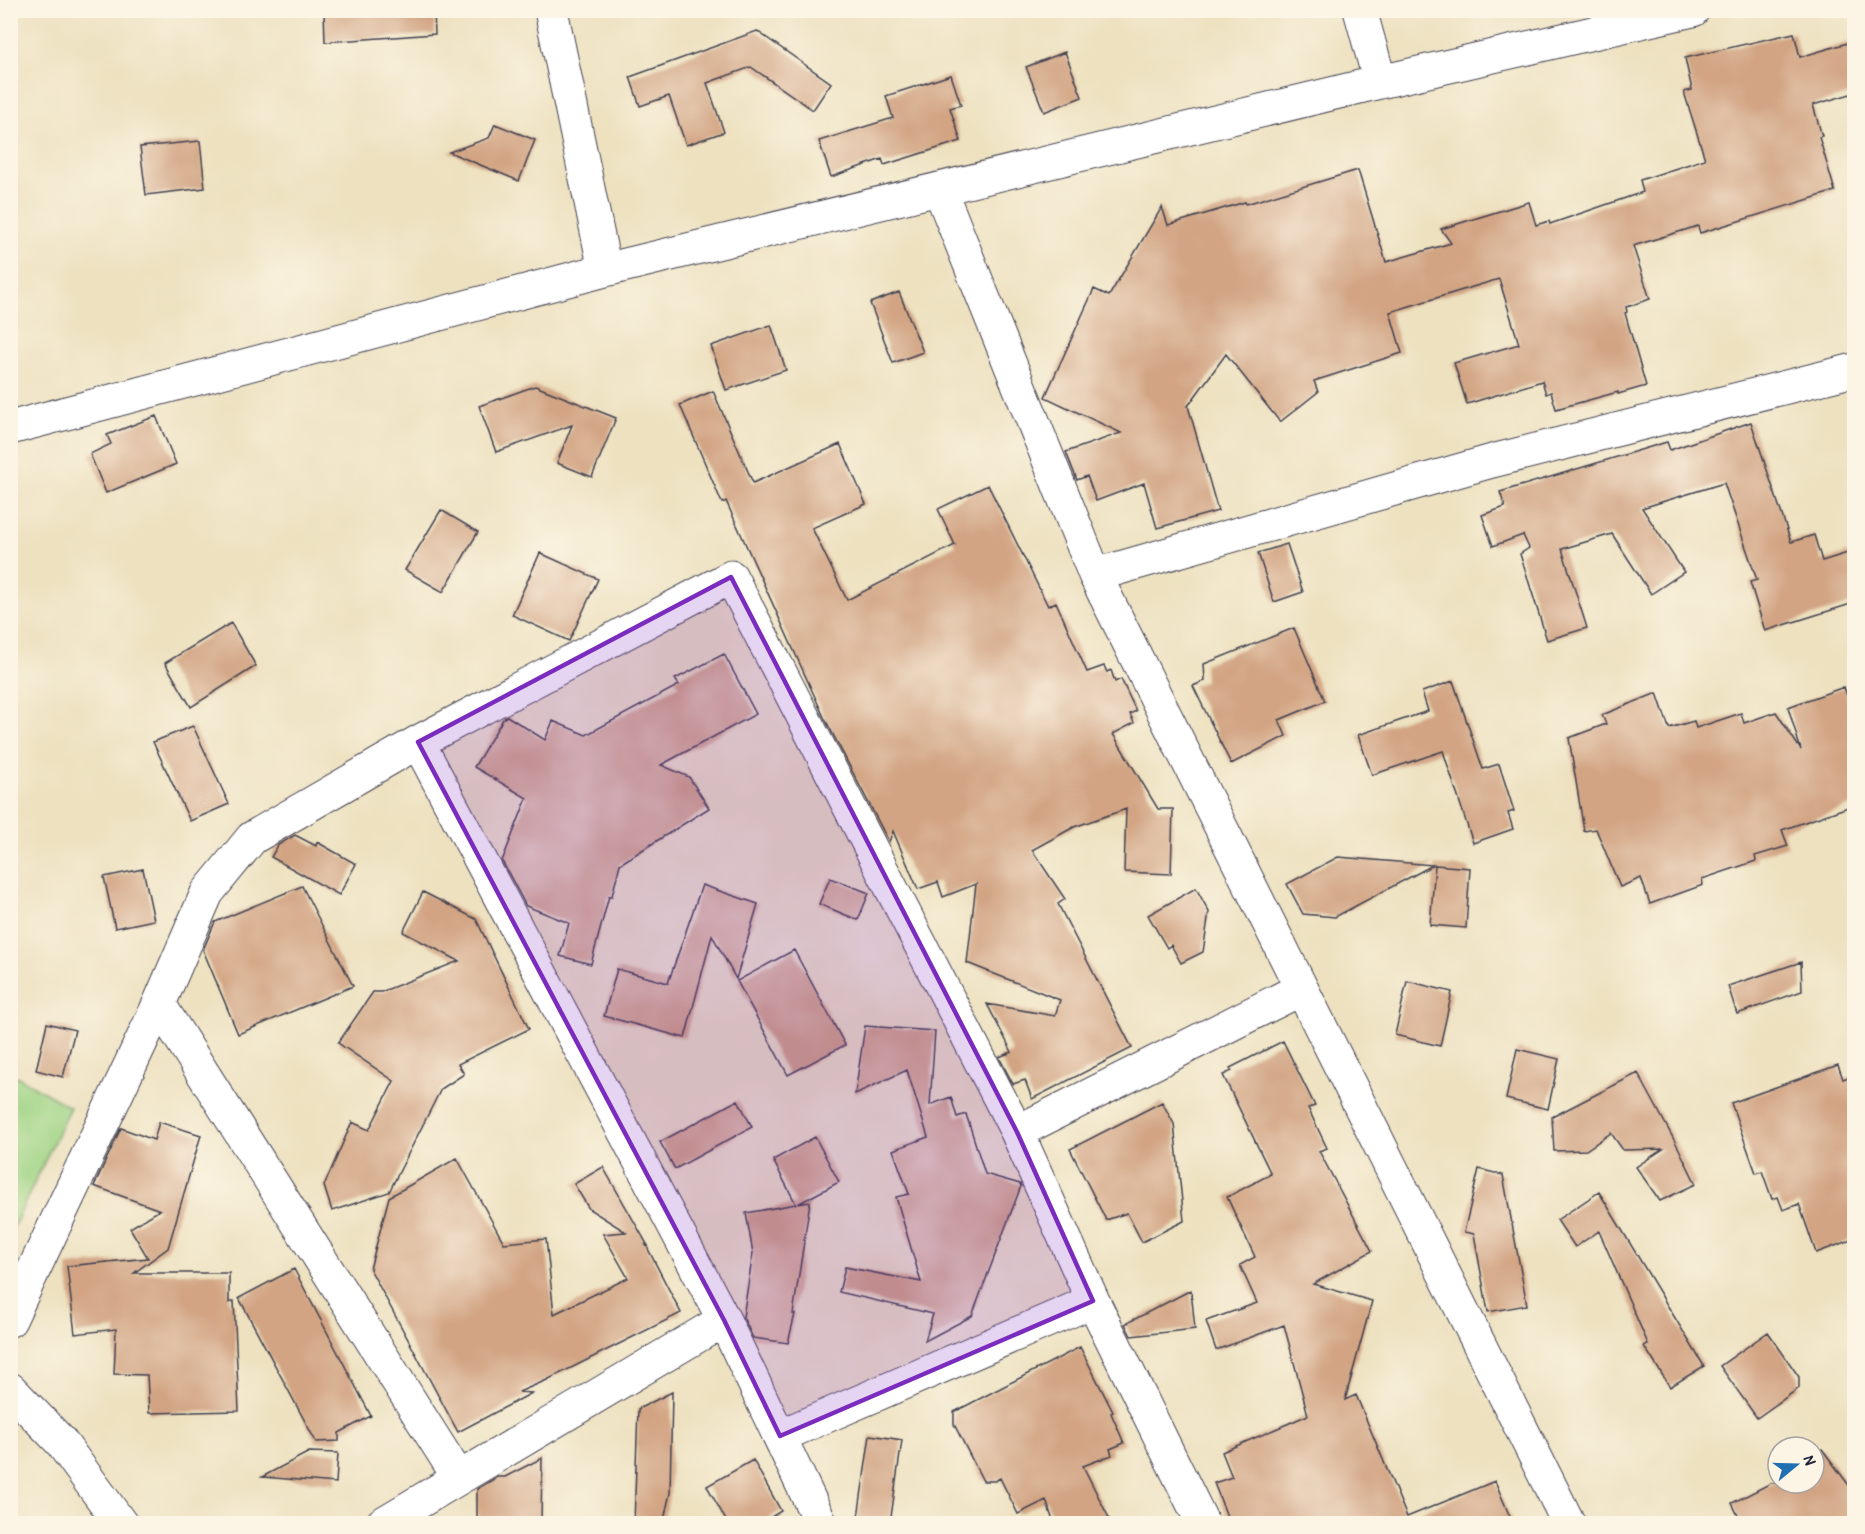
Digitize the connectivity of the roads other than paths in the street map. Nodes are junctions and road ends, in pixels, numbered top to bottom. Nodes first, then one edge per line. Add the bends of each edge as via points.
1 (551, 10) edge
2 (1360, 10) edge
3 (1693, 10) edge
4 (1380, 82) junction
5 (940, 190) junction
6 (605, 270) junction
7 (1854, 370) edge
8 (10, 428) edge
9 (1095, 575) junction
10 (418, 742) junction
11 (1301, 989) junction
12 (159, 1004) junction
13 (1017, 1132) junction
14 (1093, 1302) junction
15 (10, 1320) edge
16 (724, 1320) junction
17 (10, 1389) edge
18 (780, 1436) junction
19 (459, 1478) junction
20 (121, 1524) edge
21 (382, 1524) edge
22 (821, 1524) edge
23 (1203, 1524) edge
24 (1569, 1524) edge

1 - 6 street
2 - 4 street
3 - 4 street
4 - 5 street
5 - 6 street
5 - 9 street
6 - 8 street
7 - 9 street via 1492,461
9 - 11 street
10 - 12 street via 252,838 207,893
10 - 13 street via 731,577
10 - 16 street
11 - 13 street
11 - 24 street
12 - 15 street
12 - 19 street
13 - 14 street
14 - 18 street
14 - 23 street
16 - 18 street
16 - 19 street
17 - 20 street via 61,1442
18 - 22 street
19 - 21 street

